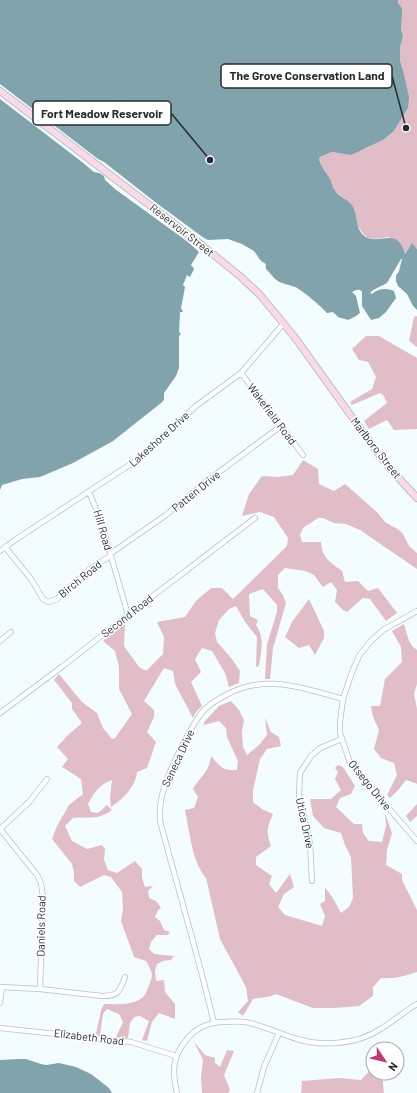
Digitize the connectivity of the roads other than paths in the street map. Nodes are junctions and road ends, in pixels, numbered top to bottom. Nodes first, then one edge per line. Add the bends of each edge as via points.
1 (0, 91) edge
2 (284, 323) junction
3 (241, 373) junction
4 (337, 397) joint
5 (281, 426) junction
6 (303, 455) dead end
7 (89, 492) junction
8 (417, 498) edge
9 (255, 518) dead end
10 (5, 547) junction
11 (0, 551) edge
12 (110, 555) junction
13 (417, 611) edge
14 (128, 615) junction
15 (11, 632) dead end
16 (0, 641) edge
17 (344, 699) junction
18 (0, 713) edge
19 (342, 739) junction
20 (47, 779) dead end
21 (0, 829) edge
22 (417, 840) edge
23 (312, 881) dead end
24 (125, 977) dead end
25 (1, 987) edge
26 (40, 989) junction
27 (0, 1003) edge
28 (417, 1004) edge
29 (214, 1023) junction
30 (0, 1028) edge
31 (279, 1033) junction
32 (176, 1056) junction
33 (177, 1093) edge
34 (257, 1093) edge

1 - 2 street, Reservoir Street via 223,261 260,295
2 - 3 street, Lakeshore Drive
2 - 4 street, Reservoir Street
3 - 5 street, Wakefield Road
3 - 7 street, Lakeshore Drive via 196,406 140,458
4 - 8 street, Marlboro Street via 387,465
5 - 6 street, Wakefield Road
5 - 12 street, Patten Drive
7 - 10 street, Lakeshore Drive
7 - 12 street, Hill Road via 99,514
9 - 14 street, Second Road
10 - 11 street, Lakeshore Drive
10 - 12 street, Birch Road via 43,599 48,602 57,599 90,569
12 - 14 street, Hill Road
13 - 17 street, Otsego Drive via 390,625 370,642 355,664
14 - 18 street, Second Road
15 - 16 street
17 - 19 street, Otsego Drive via 340,722
17 - 29 street, Seneca Drive via 290,684 264,683 239,688 217,699 200,714 168,775 159,808 160,821
19 - 22 street, Otsego Drive via 350,763
19 - 23 street, Utica Drive via 320,748 311,756 300,773 299,795 310,843
20 - 21 street via 24,808
21 - 26 street, Daniels Road via 41,883 43,897
24 - 26 street via 119,992 112,996
25 - 26 street
25 - 27 street
28 - 31 street via 382,1028 349,1041 324,1044
29 - 31 street via 245,1022
29 - 32 street via 205,1025 191,1034
30 - 32 street, Elizabeth Road via 124,1041
31 - 34 street via 264,1067
32 - 33 street via 174,1077

